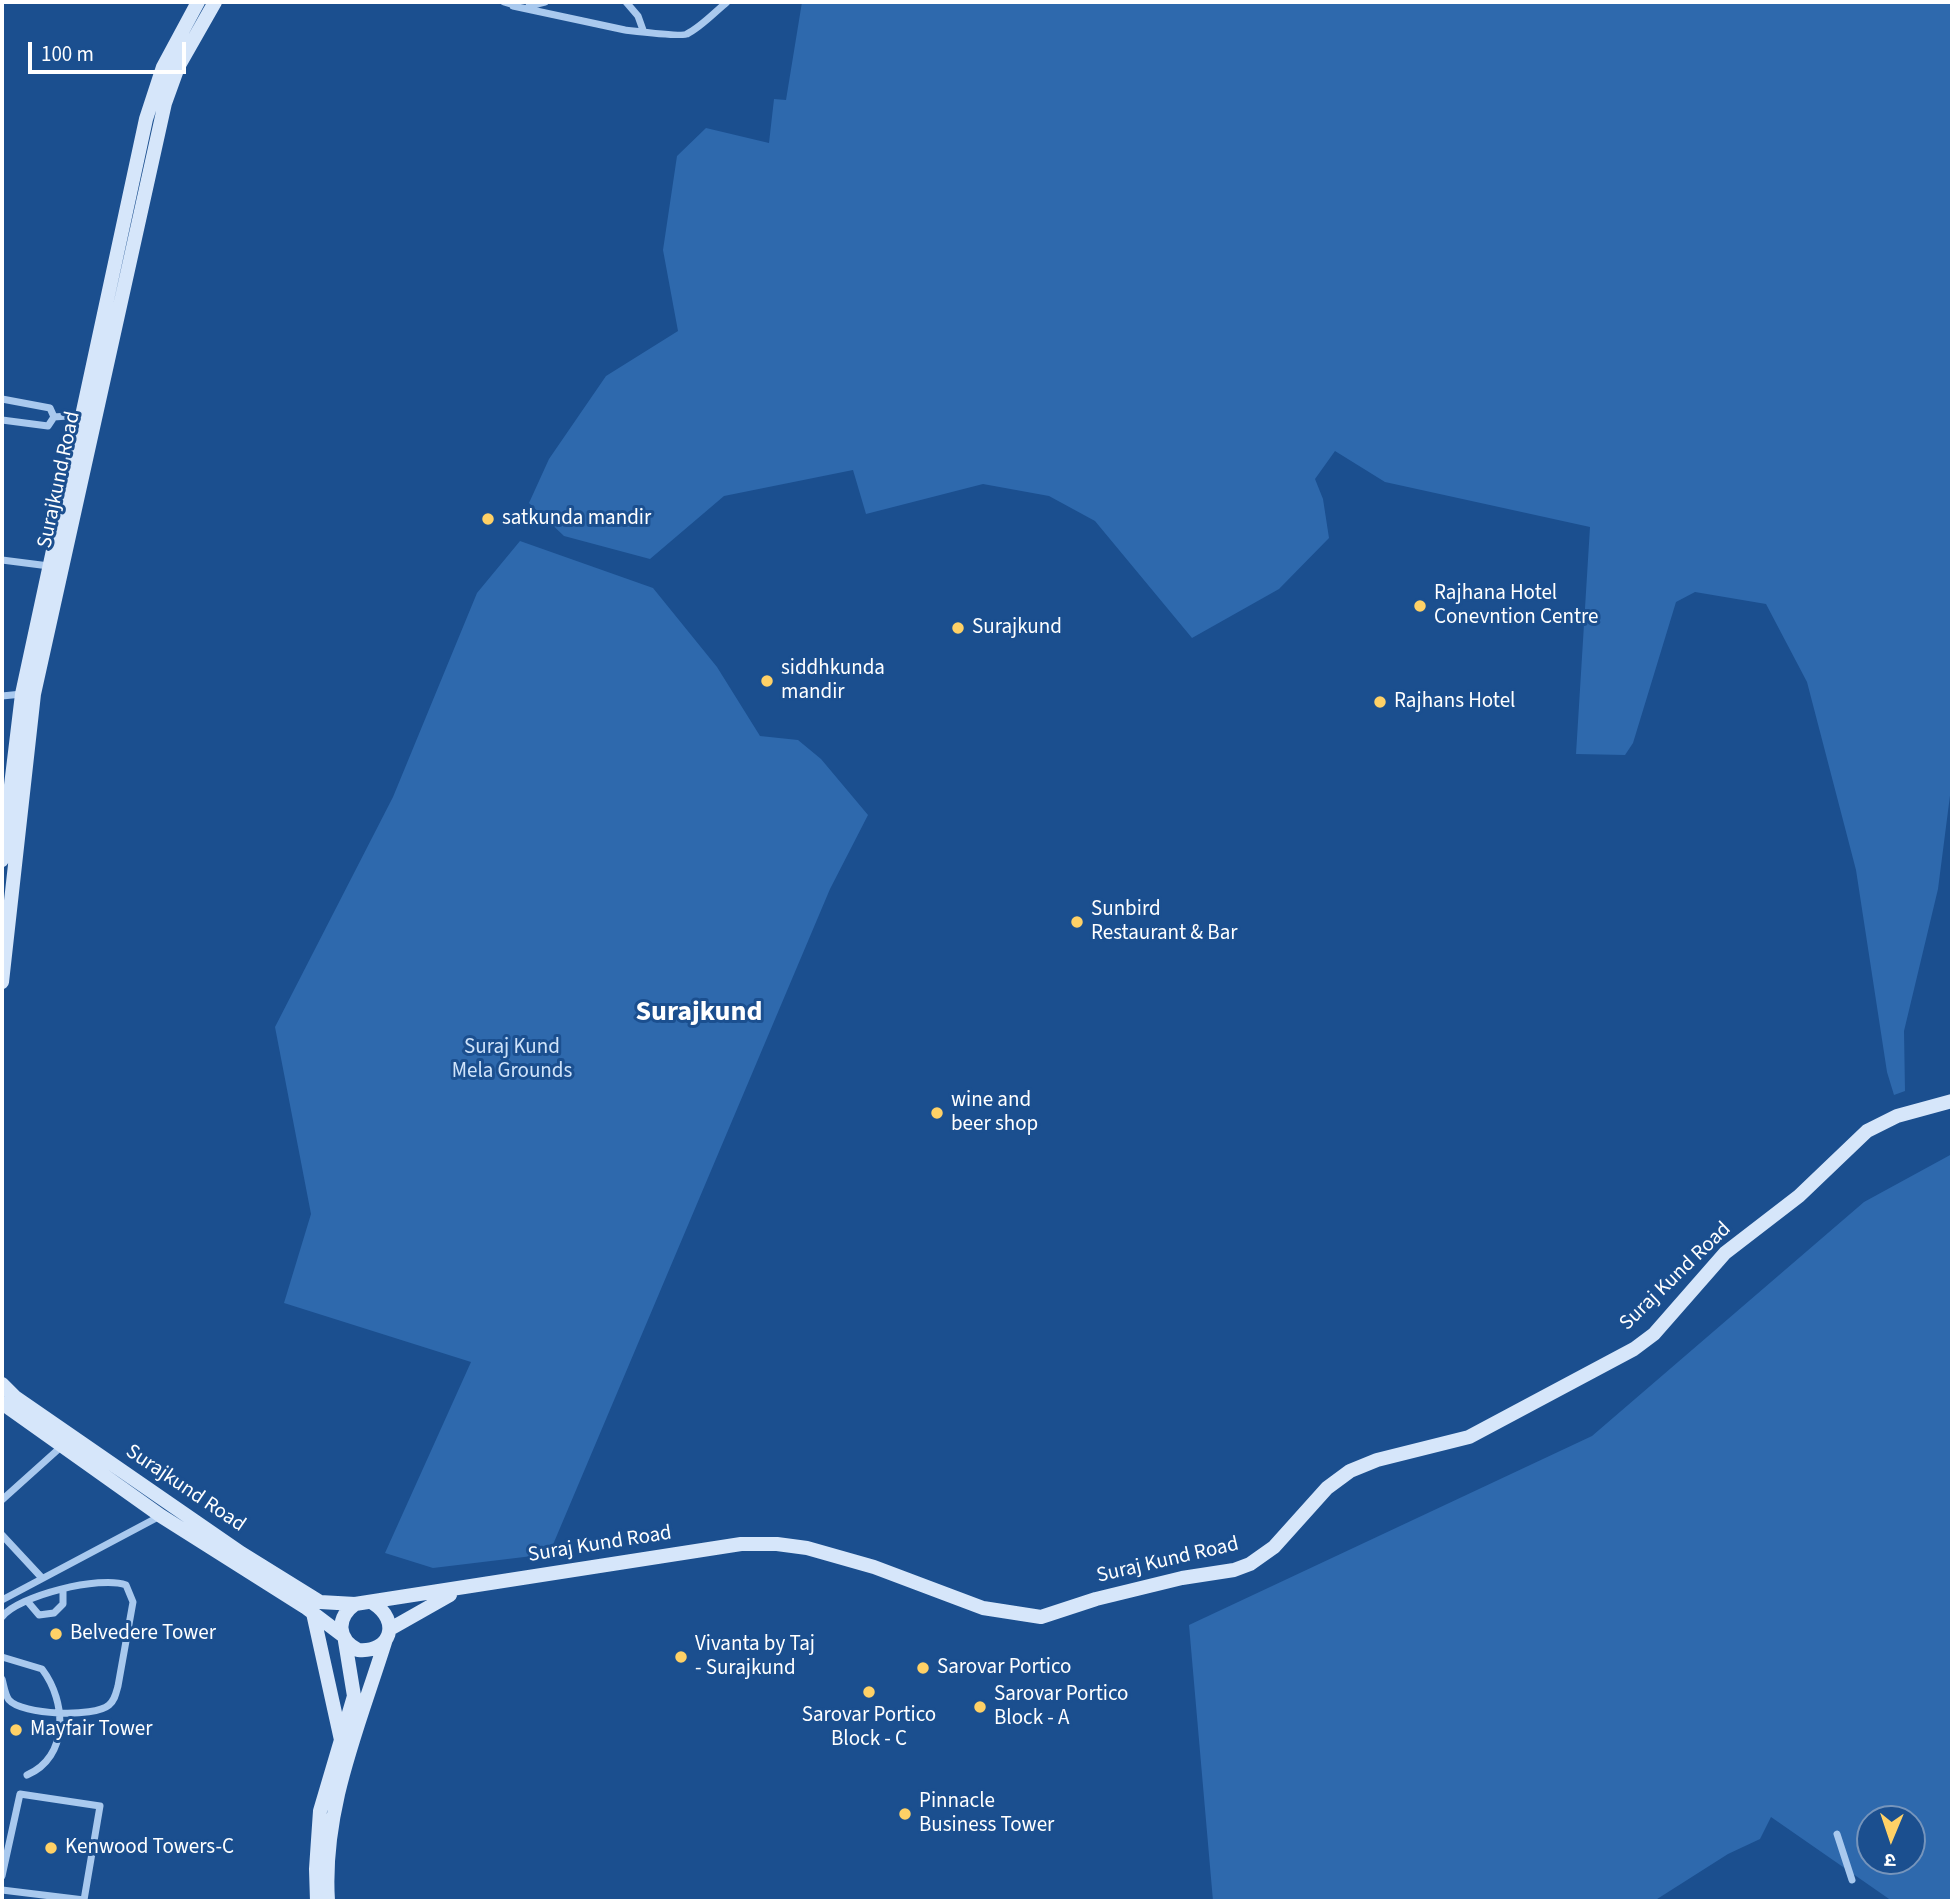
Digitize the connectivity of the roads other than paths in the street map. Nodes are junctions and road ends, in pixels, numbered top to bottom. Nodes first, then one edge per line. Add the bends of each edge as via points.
1 (198, 2) edge
2 (215, 2) edge
3 (504, 2) edge
4 (545, 2) edge
5 (626, 2) edge
6 (727, 2) edge
7 (513, 6) junction
8 (643, 30) junction
9 (2, 399) edge
10 (88, 416) junction
11 (54, 417) junction
12 (2, 420) edge
13 (2, 560) edge
14 (49, 566) junction
15 (51, 590) junction
16 (28, 694) junction
17 (2, 696) edge
18 (2, 860) edge
19 (2, 982) edge
20 (1952, 1101) edge
21 (2, 1384) edge
22 (2, 1403) edge
23 (62, 1446) junction
24 (2, 1500) edge
25 (175, 1508) junction
26 (161, 1516) junction
27 (2, 1535) edge
28 (42, 1578) junction
29 (464, 1588) junction
30 (63, 1590) junction
31 (2, 1600) edge
32 (28, 1602) junction
33 (373, 1603) junction
34 (355, 1604) junction
35 (313, 1613) junction
36 (2, 1617) edge
37 (388, 1634) junction
38 (344, 1638) junction
39 (2, 1657) edge
40 (2, 1679) edge
41 (58, 1711) junction
42 (341, 1741) junction
43 (27, 1775) dead end
44 (1837, 1834) dead end
45 (2, 1876) edge
46 (1852, 1880) dead end
47 (2, 1890) edge
48 (317, 1901) edge
49 (328, 1901) edge

1 - 10 main road, Surajkund Road via 163,67 148,110
2 - 10 main road, Surajkund Road via 169,88
3 - 7 street
4 - 7 street
5 - 8 street
6 - 8 street via 684,36
7 - 8 street
9 - 11 street via 50,408
10 - 11 street
10 - 14 main road, Surajkund Road
10 - 15 main road, Surajkund Road
11 - 12 street via 48,426
13 - 14 street
14 - 15 main road, Surajkund Road
15 - 16 main road, Surajkund Road
16 - 17 street
16 - 18 main road, Surajkund Road
16 - 19 main road, Surajkund Road
20 - 29 main road, Suraj Kund Road via 1897,1116 1867,1131 1799,1196 1725,1253 1654,1334 1634,1349 1469,1437 1350,1471 1327,1488 1263,1557 1234,1570 1182,1578 1029,1618 983,1608 874,1567 776,1544 741,1544
21 - 25 main road, Surajkund Road
22 - 23 main road, Surajkund Road
23 - 24 street
23 - 26 main road, Surajkund Road
25 - 26 street
25 - 34 main road, Surajkund Road via 320,1602
26 - 28 street
26 - 35 main road, Surajkund Road
27 - 28 street
28 - 31 street
29 - 33 main road, Suraj Kund Road
29 - 37 main road
30 - 32 street
30 - 32 street via 63,1604 54,1613 39,1615
30 - 41 street via 116,1581 126,1584 133,1602 115,1698 106,1708 84,1713
32 - 36 street via 14,1606
33 - 34 main road
33 - 37 main road via 387,1615
34 - 38 main road via 344,1614
35 - 38 main road, Surajkund Road
35 - 42 main road
37 - 38 main road via 377,1648 368,1651 358,1650
37 - 49 main road via 334,1801 327,1846
38 - 42 main road via 354,1696
39 - 41 street via 42,1669
40 - 41 street via 10,1700 18,1706
41 - 43 street via 57,1747 43,1765
42 - 48 main road via 320,1811
44 - 46 street
45 - 47 street via 20,1794 100,1806 84,1900

